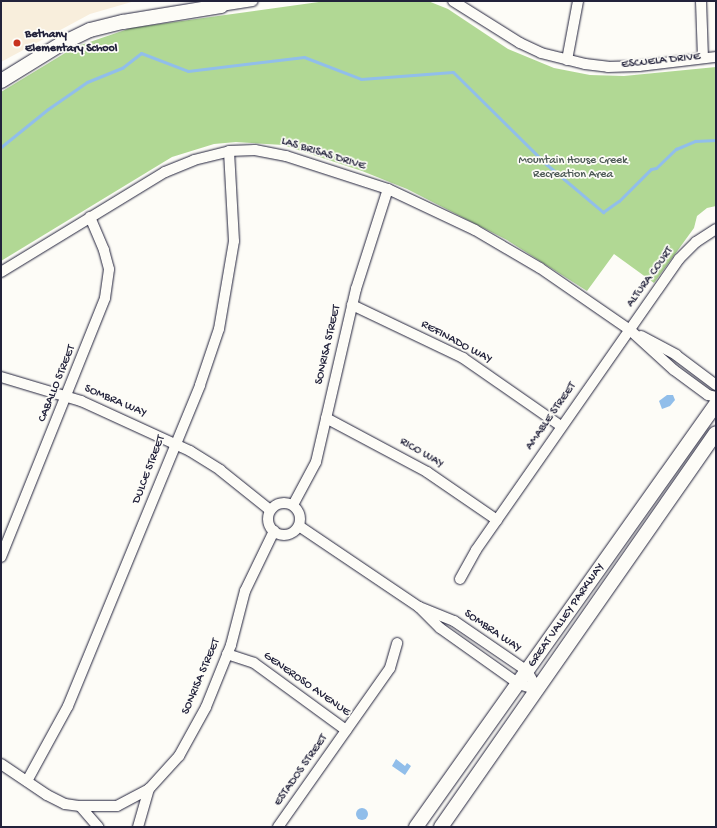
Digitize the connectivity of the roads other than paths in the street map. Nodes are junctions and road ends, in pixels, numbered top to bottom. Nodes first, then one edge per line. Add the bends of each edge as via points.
1 (253, 1) edge
2 (453, 1) edge
3 (578, 1) edge
4 (701, 1) edge
5 (220, 3) edge
6 (703, 57) junction
7 (716, 57) edge
8 (567, 60) junction
9 (1, 81) edge
10 (229, 151) junction
11 (388, 189) junction
12 (90, 217) junction
13 (716, 229) edge
14 (1, 272) edge
15 (352, 304) junction
16 (630, 330) junction
17 (1, 377) edge
18 (716, 385) edge
19 (67, 397) junction
20 (716, 397) edge
21 (716, 404) edge
22 (326, 418) junction
23 (561, 426) junction
24 (716, 433) edge
25 (175, 444) junction
26 (293, 505) junction
27 (270, 510) junction
28 (497, 520) junction
29 (299, 526) junction
30 (274, 531) junction
31 (1, 557) edge
32 (460, 579) dead end
33 (420, 606) junction
34 (397, 644) dead end
35 (227, 654) junction
36 (527, 671) junction
37 (519, 684) junction
38 (538, 690) junction
39 (346, 730) junction
40 (1, 764) edge
41 (27, 781) junction
42 (149, 789) junction
43 (80, 806) junction
44 (98, 827) edge
45 (138, 827) edge
46 (278, 827) edge
47 (416, 827) edge
48 (441, 827) edge

1 - 5 street
2 - 8 street, ESCUELA DRIVE via 520,43 541,53
3 - 8 street
4 - 6 street
5 - 9 main road via 90,30 61,44
6 - 7 street, ESCUELA DRIVE
6 - 8 street, ESCUELA DRIVE via 639,66 608,67
10 - 11 street, LAS BRISAS DRIVE via 255,150 286,156
10 - 12 street, LAS BRISAS DRIVE via 194,160 165,172
10 - 25 street, DULCE STREET via 234,241 223,308 219,329 202,378
11 - 15 street, SONRISA STREET
11 - 16 street, LAS BRISAS DRIVE via 475,230 540,268
12 - 14 street, LAS BRISAS DRIVE
12 - 19 street, CABALLO STREET via 107,259 106,298
13 - 16 street, ALTURA COURT via 696,242 679,259
15 - 22 street, SONRISA STREET
15 - 23 street, REFINADO WAY via 462,358
16 - 18 street, LAS BRISAS DRIVE via 676,355
16 - 20 street, LAS BRISAS DRIVE via 674,370 708,395
16 - 23 street, AMABLE STREET
17 - 19 street, SOMBRA WAY
19 - 25 street, SOMBRA WAY via 117,415
19 - 31 street, CABALLO STREET
21 - 36 main road, GREAT VALLEY PARKWAY
22 - 26 street, SONRISA STREET via 316,462
22 - 28 street, RICO WAY via 427,472
23 - 28 street, AMABLE STREET
24 - 38 main road, GREAT VALLEY PARKWAY
25 - 27 street, SOMBRA WAY via 220,470
25 - 41 street, DULCE STREET via 68,706
26 - 27 street via 282,502
26 - 29 street via 300,517
27 - 30 street via 268,520
28 - 32 street, AMABLE STREET
29 - 30 street via 287,535
29 - 33 street, SOMBRA WAY
30 - 35 street, SONRISA STREET via 245,591
33 - 36 street, SOMBRA WAY via 454,621
33 - 37 street, SOMBRA WAY via 440,628
34 - 39 street, ESTADOS STREET via 390,668
35 - 39 street, GENEROSO AVENUE via 254,663
35 - 42 street, SONRISA STREET via 206,707 179,756
36 - 37 main road, GREAT VALLEY PARKWAY
36 - 38 street, SOMBRA WAY
37 - 38 street, SOMBRA WAY
37 - 47 main road, GREAT VALLEY PARKWAY
38 - 48 main road, GREAT VALLEY PARKWAY
39 - 46 street, ESTADOS STREET
40 - 41 street
41 - 43 street via 65,804
42 - 43 street, SONRISA STREET via 117,806
42 - 45 street
43 - 44 street

